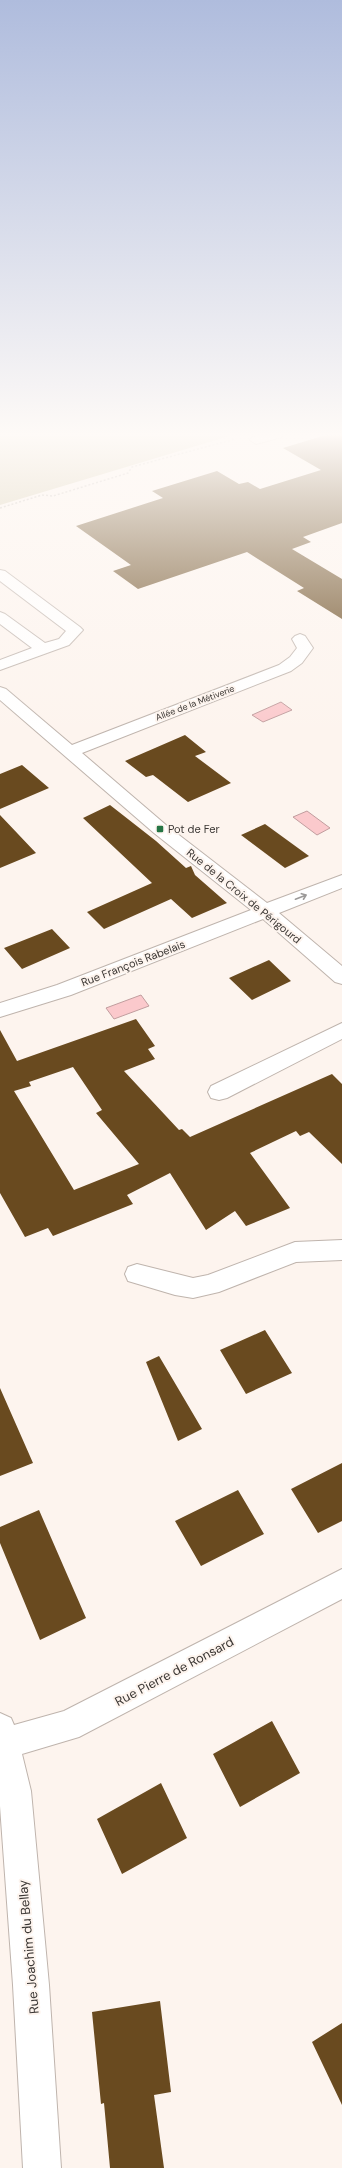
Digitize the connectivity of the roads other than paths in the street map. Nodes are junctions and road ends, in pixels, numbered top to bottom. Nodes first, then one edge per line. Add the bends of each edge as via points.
1 (0, 574) edge
2 (0, 617) edge
3 (300, 639) dead end
4 (43, 649) junction
5 (0, 665) edge
6 (0, 692) edge
7 (69, 752) junction
8 (342, 881) edge
9 (265, 911) junction
10 (342, 977) edge
11 (0, 1010) edge
12 (342, 1030) edge
13 (219, 1092) dead end
14 (342, 1250) edge
15 (137, 1274) dead end
16 (342, 1583) edge
17 (2, 1739) edge
18 (42, 2168) edge

1 - 4 street via 75,630 64,642
2 - 4 street
3 - 7 street, Allée de la Métiverie via 305,648 296,660 285,668
4 - 5 street
6 - 7 street, Rue de la Croix de Périgourd
7 - 9 street, Rue de la Croix de Périgourd via 160,829
9 -> 8 street, Rue François Rabelais
9 - 10 street, Rue de la Croix de Périgourd
9 - 11 street, Rue François Rabelais via 64,990
12 - 13 street
14 - 15 street via 295,1252 210,1285 193,1288
16 - 17 street, Rue Pierre de Ronsard via 68,1726
17 - 18 street, Rue Joachim du Bellay via 15,1799 31,1985

